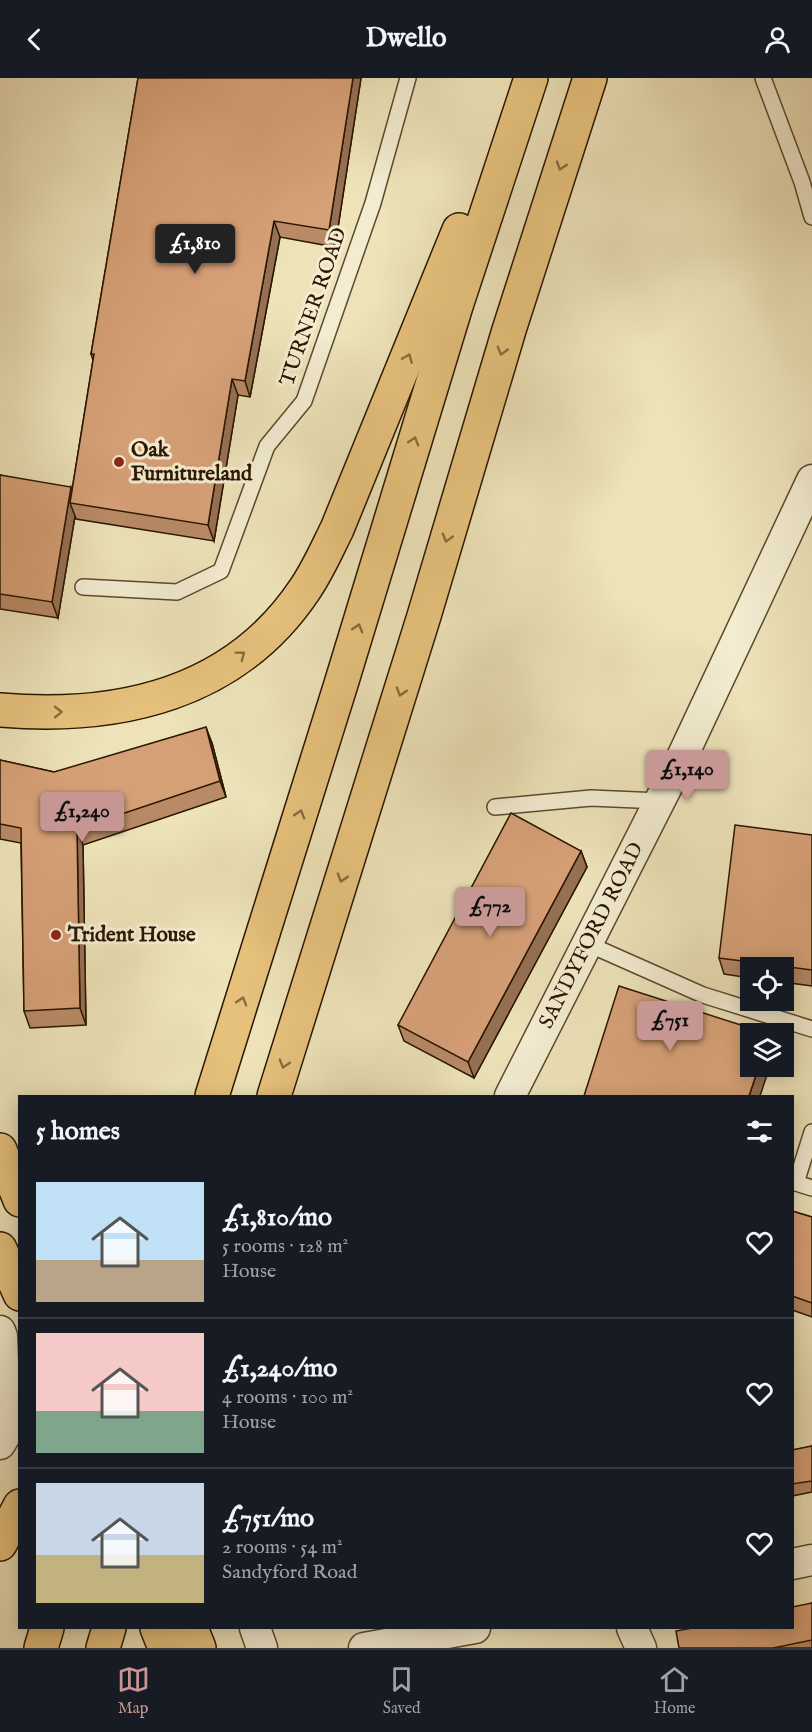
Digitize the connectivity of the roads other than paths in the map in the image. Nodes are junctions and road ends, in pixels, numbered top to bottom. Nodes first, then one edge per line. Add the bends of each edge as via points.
1 (408, 78) edge
2 (590, 78) edge
3 (763, 78) edge
4 (523, 86) edge
5 (812, 217) edge
6 (812, 480) edge
7 (83, 588) dead end
8 (0, 710) edge
9 (660, 801) junction
10 (495, 807) dead end
11 (588, 944) junction
12 (812, 1029) edge
13 (212, 1095) edge
14 (274, 1095) edge
15 (511, 1095) edge
16 (812, 1132) edge
17 (0, 1150) edge
18 (812, 1188) edge
19 (18, 1195) edge
20 (0, 1249) edge
21 (18, 1290) edge
22 (0, 1332) edge
23 (3, 1439) edge
24 (18, 1510) edge
25 (0, 1544) edge
26 (812, 1560) edge
27 (794, 1564) edge
28 (47, 1629) edge
29 (109, 1629) edge
30 (159, 1629) edge
31 (255, 1629) edge
32 (469, 1629) edge
33 (632, 1629) edge
34 (188, 1641) edge
35 (41, 1648) edge
36 (103, 1648) edge
37 (262, 1648) edge
38 (364, 1648) edge
39 (641, 1648) edge

1 - 7 lane, TURNER ROAD via 373,204 304,401 267,446 221,571 177,592
2 -> 14 main road
3 - 5 lane
8 -> 4 main road via 93,711 160,697 226,667 278,623 305,590 337,529
13 -> 4 main road
6 - 9 street, SANDYFORD ROAD
9 - 10 lane via 591,798
9 - 11 street, SANDYFORD ROAD
11 - 12 lane via 703,995
11 - 15 street, SANDYFORD ROAD
16 - 18 lane via 796,1183
17 - 19 main road
20 - 21 main road
22 - 23 street
24 - 25 main road
26 - 27 street
28 - 35 main road
29 - 36 main road
30 - 34 main road
31 - 37 street
32 - 38 street
33 - 39 street

